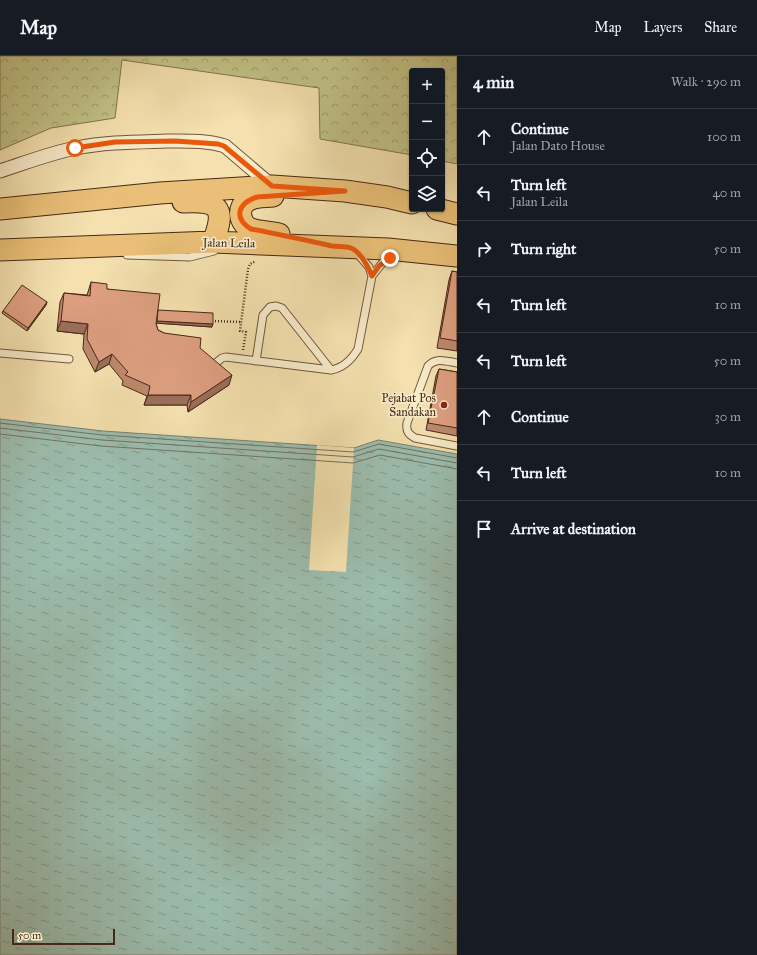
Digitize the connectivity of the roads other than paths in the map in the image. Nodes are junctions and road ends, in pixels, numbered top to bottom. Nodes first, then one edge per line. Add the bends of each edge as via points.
1 (0, 171) edge
2 (272, 186) junction
3 (345, 191) junction
4 (94, 200) junction
5 (409, 202) edge
6 (0, 209) edge
7 (445, 211) edge
8 (457, 214) edge
9 (213, 242) junction
10 (248, 243) junction
11 (343, 247) junction
12 (63, 249) junction
13 (0, 250) edge
14 (418, 252) junction
15 (110, 253) dead end
16 (118, 254) dead end
17 (457, 256) edge
18 (372, 276) junction
19 (0, 353) edge
20 (69, 359) dead end
21 (256, 361) junction
22 (457, 363) edge
23 (211, 367) edge
24 (331, 370) junction
25 (457, 446) edge

1 - 2 street via 75,148 115,142 204,142 224,146
2 - 3 main road
2 - 4 main road
3 - 5 main road
3 - 11 main road via 257,197 243,203 240,210 241,219 251,229
4 - 6 main road
4 - 9 main road via 151,205 207,202 214,206 220,216
7 - 8 main road
9 - 10 main road, Jalan Leila
9 - 12 main road, Jalan Leila
10 - 11 main road, Jalan Leila
10 - 16 lane via 190,257
11 - 14 main road, Jalan Leila
11 - 18 lane via 360,256 369,267
12 - 13 main road, Jalan Leila
12 - 15 lane
14 - 17 main road, Jalan Leila
14 - 18 lane via 390,258 379,266
18 - 24 lane via 358,349 345,364
19 - 20 lane
21 - 23 lane via 226,357
21 - 24 lane
21 - 24 lane via 263,315 270,307 276,306 282,308
22 - 25 lane via 439,360 432,361 428,366 406,429 409,435 415,438

